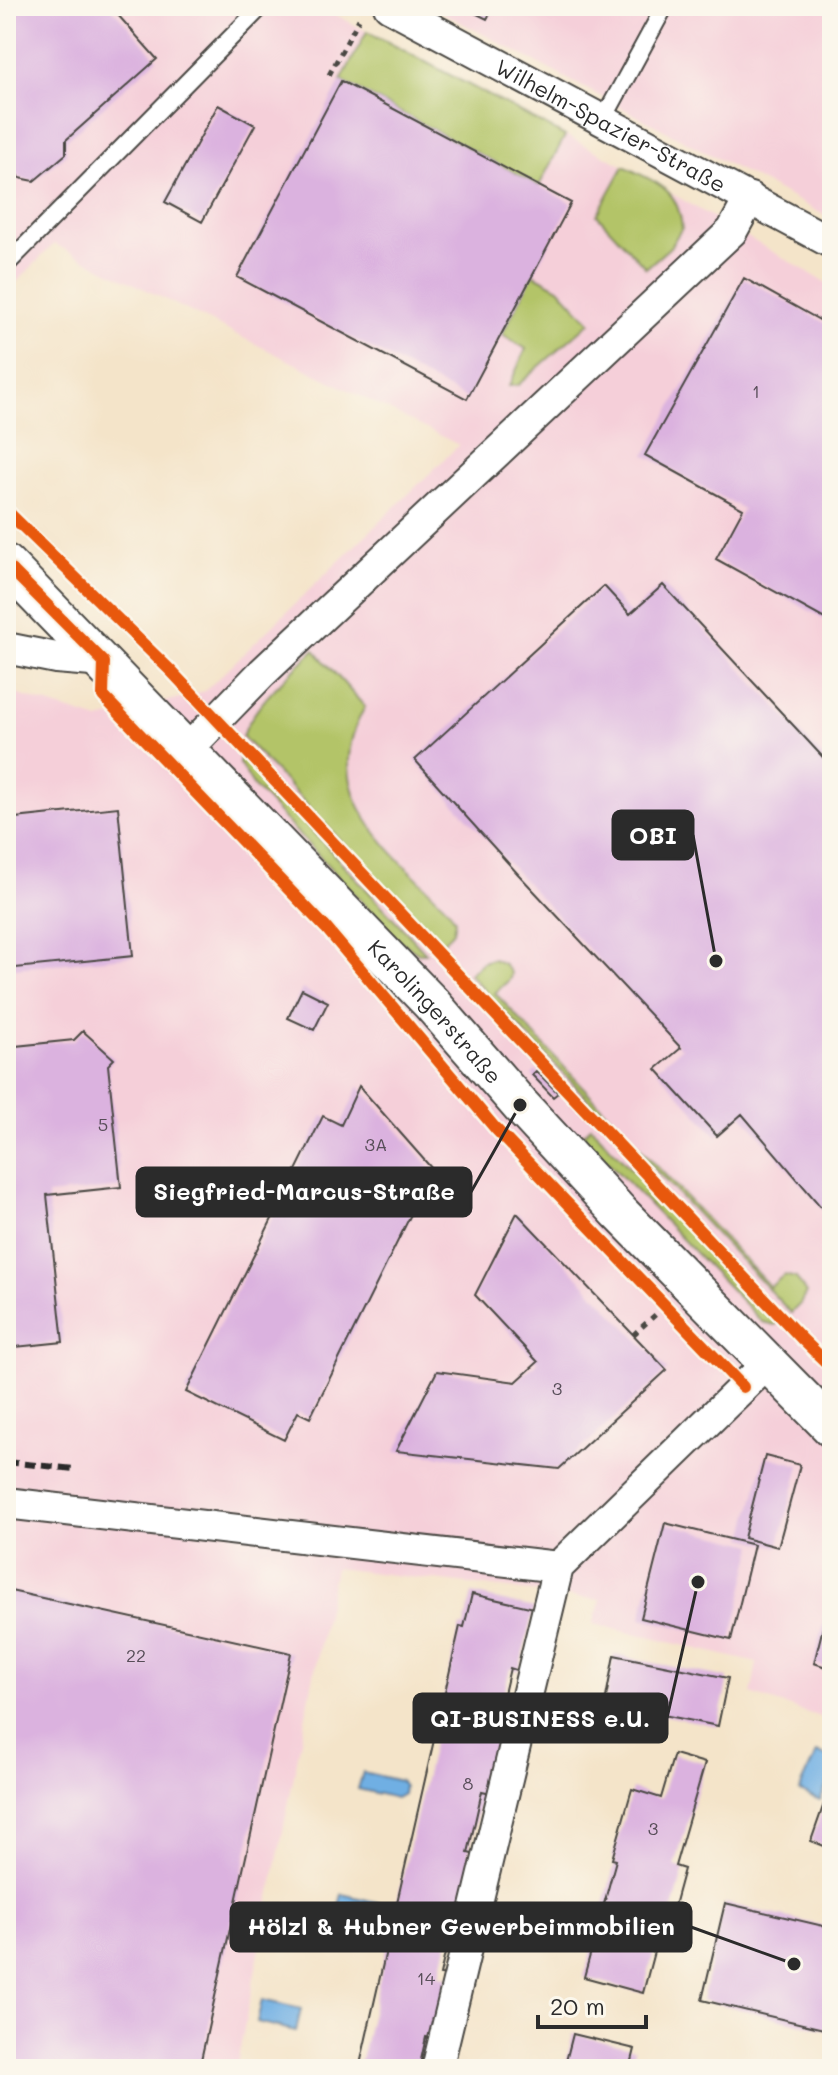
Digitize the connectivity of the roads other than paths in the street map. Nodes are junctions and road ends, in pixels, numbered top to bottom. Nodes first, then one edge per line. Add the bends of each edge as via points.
1 (262, 6) edge
2 (389, 6) edge
3 (665, 6) edge
4 (603, 120) junction
5 (750, 198) junction
6 (832, 243) edge
7 (6, 265) edge
8 (6, 564) edge
9 (6, 648) edge
10 (104, 662) junction
11 (188, 749) junction
12 (768, 1363) junction
13 (832, 1428) edge
14 (6, 1503) edge
15 (558, 1567) junction
16 (437, 2069) edge

1 - 7 lane
2 - 4 street, Wilhelm-Spazier-Straße
3 - 4 lane
4 - 5 street, Wilhelm-Spazier-Straße
5 - 6 street, Wilhelm-Spazier-Straße
5 - 11 street via 732,231 262,673
8 - 10 street, Karolingerstraße
9 - 10 street
10 - 11 street, Karolingerstraße
11 - 12 street, Karolingerstraße via 431,1003 619,1212
12 - 13 street, Karolingerstraße
12 - 15 street
14 - 15 street
15 - 16 street

